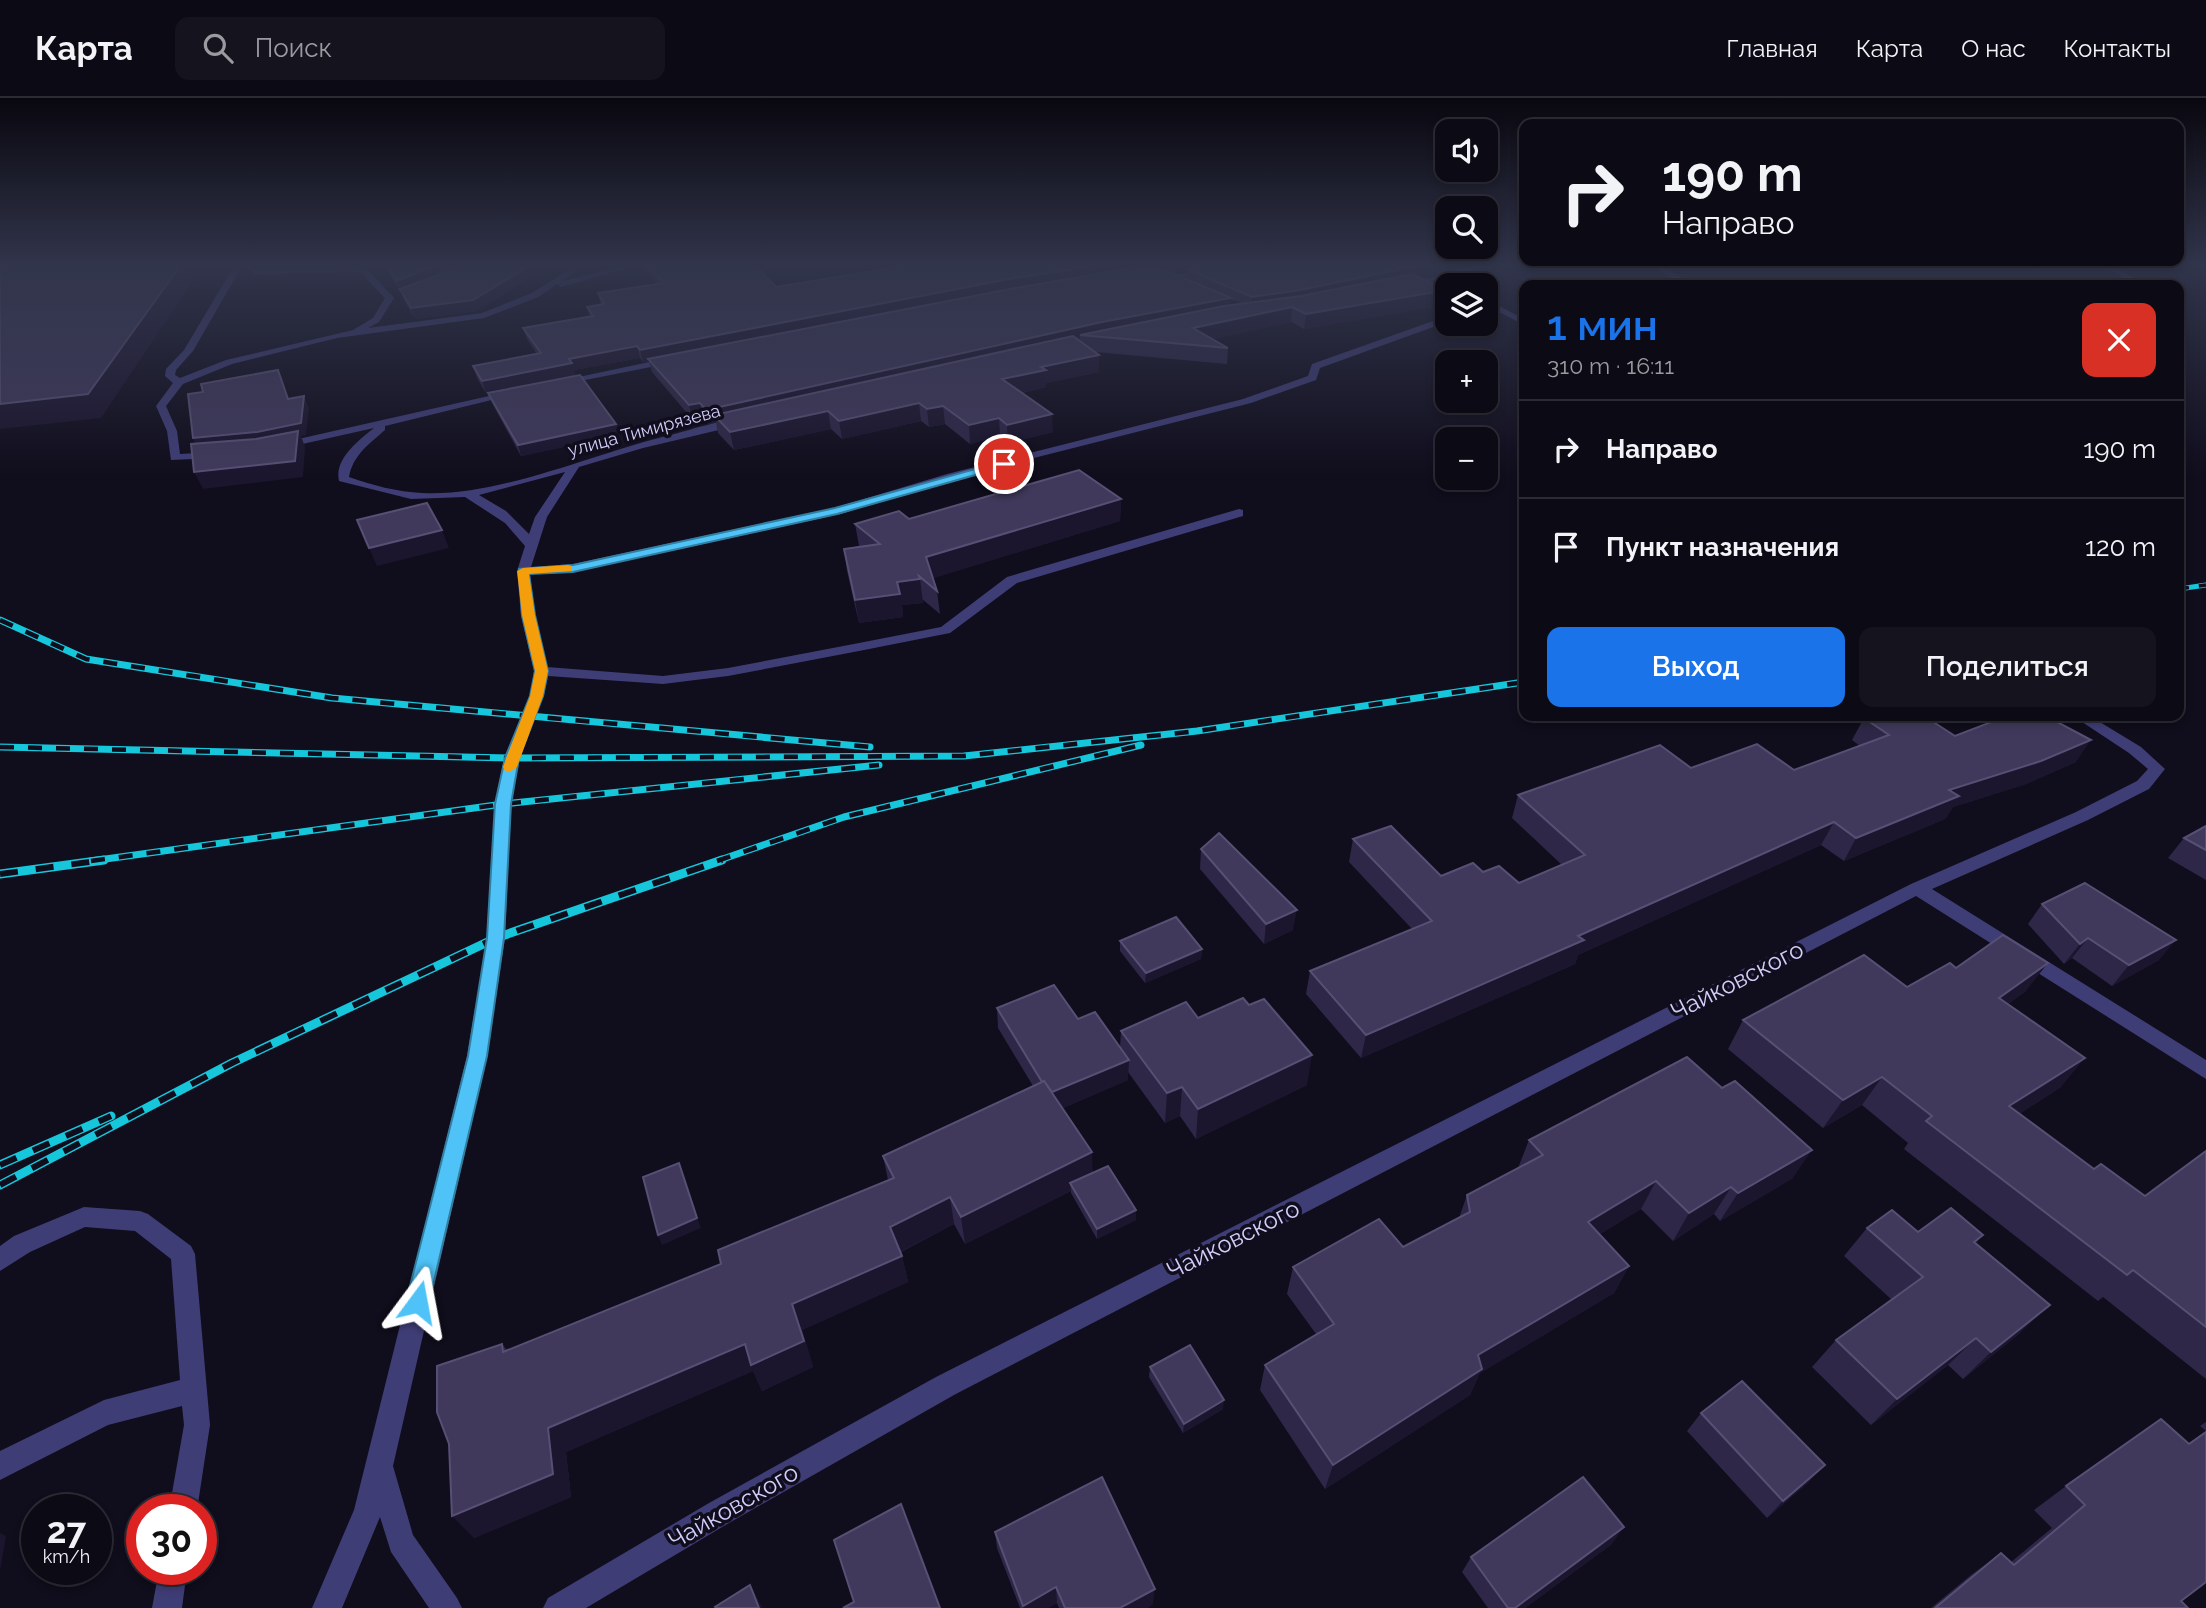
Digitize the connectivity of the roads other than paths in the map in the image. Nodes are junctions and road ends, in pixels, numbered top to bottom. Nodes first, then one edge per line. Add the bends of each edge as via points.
1 (198, 336) edge
2 (331, 336) edge
3 (1398, 336) edge
4 (691, 357) edge
5 (179, 382) junction
6 (548, 385) edge
7 (522, 390) edge
8 (752, 420) edge
9 (385, 425) junction
10 (263, 450) edge
11 (228, 454) edge
12 (574, 467) junction
13 (466, 493) junction
14 (1239, 513) dead end
15 (530, 544) junction
16 (523, 571) junction
17 (541, 671) junction
18 (2088, 721) edge
19 (1917, 888) junction
20 (2206, 1070) edge
21 (0, 1260) edge
22 (193, 1390) junction
23 (0, 1466) edge
24 (379, 1466) junction
25 (186, 1494) edge
26 (171, 1585) edge
27 (167, 1608) edge
28 (327, 1608) edge
29 (447, 1608) edge
30 (558, 1608) edge

1 - 5 street via 171,369 170,376
2 - 5 street via 229,362
3 - 16 street via 1315,366 1313,378 1247,401 951,476 837,510 573,568
4 - 6 street
5 - 11 street via 161,406 172,430 176,458
7 - 9 street
8 - 12 street, улица Тимирязева
9 - 10 street
9 - 13 street, улица Тимирязева via 355,450 344,466 343,479 431,498
12 - 13 street, улица Тимирязева
12 - 15 street via 541,517
13 - 15 street via 519,526
14 - 17 street via 1012,580 945,630 663,680
15 - 16 street
16 - 17 street
17 - 24 street via 537,696 512,758 503,804 496,938 477,1056
18 - 19 street, Чайковского via 2157,769 2143,785
19 - 20 street
19 - 30 street, Чайковского via 945,1386
21 - 22 street via 22,1244 84,1217 139,1221 183,1254
22 - 23 street via 104,1412
22 - 25 street via 197,1425
24 - 28 street via 368,1511
24 - 29 street via 401,1542
26 - 27 street

